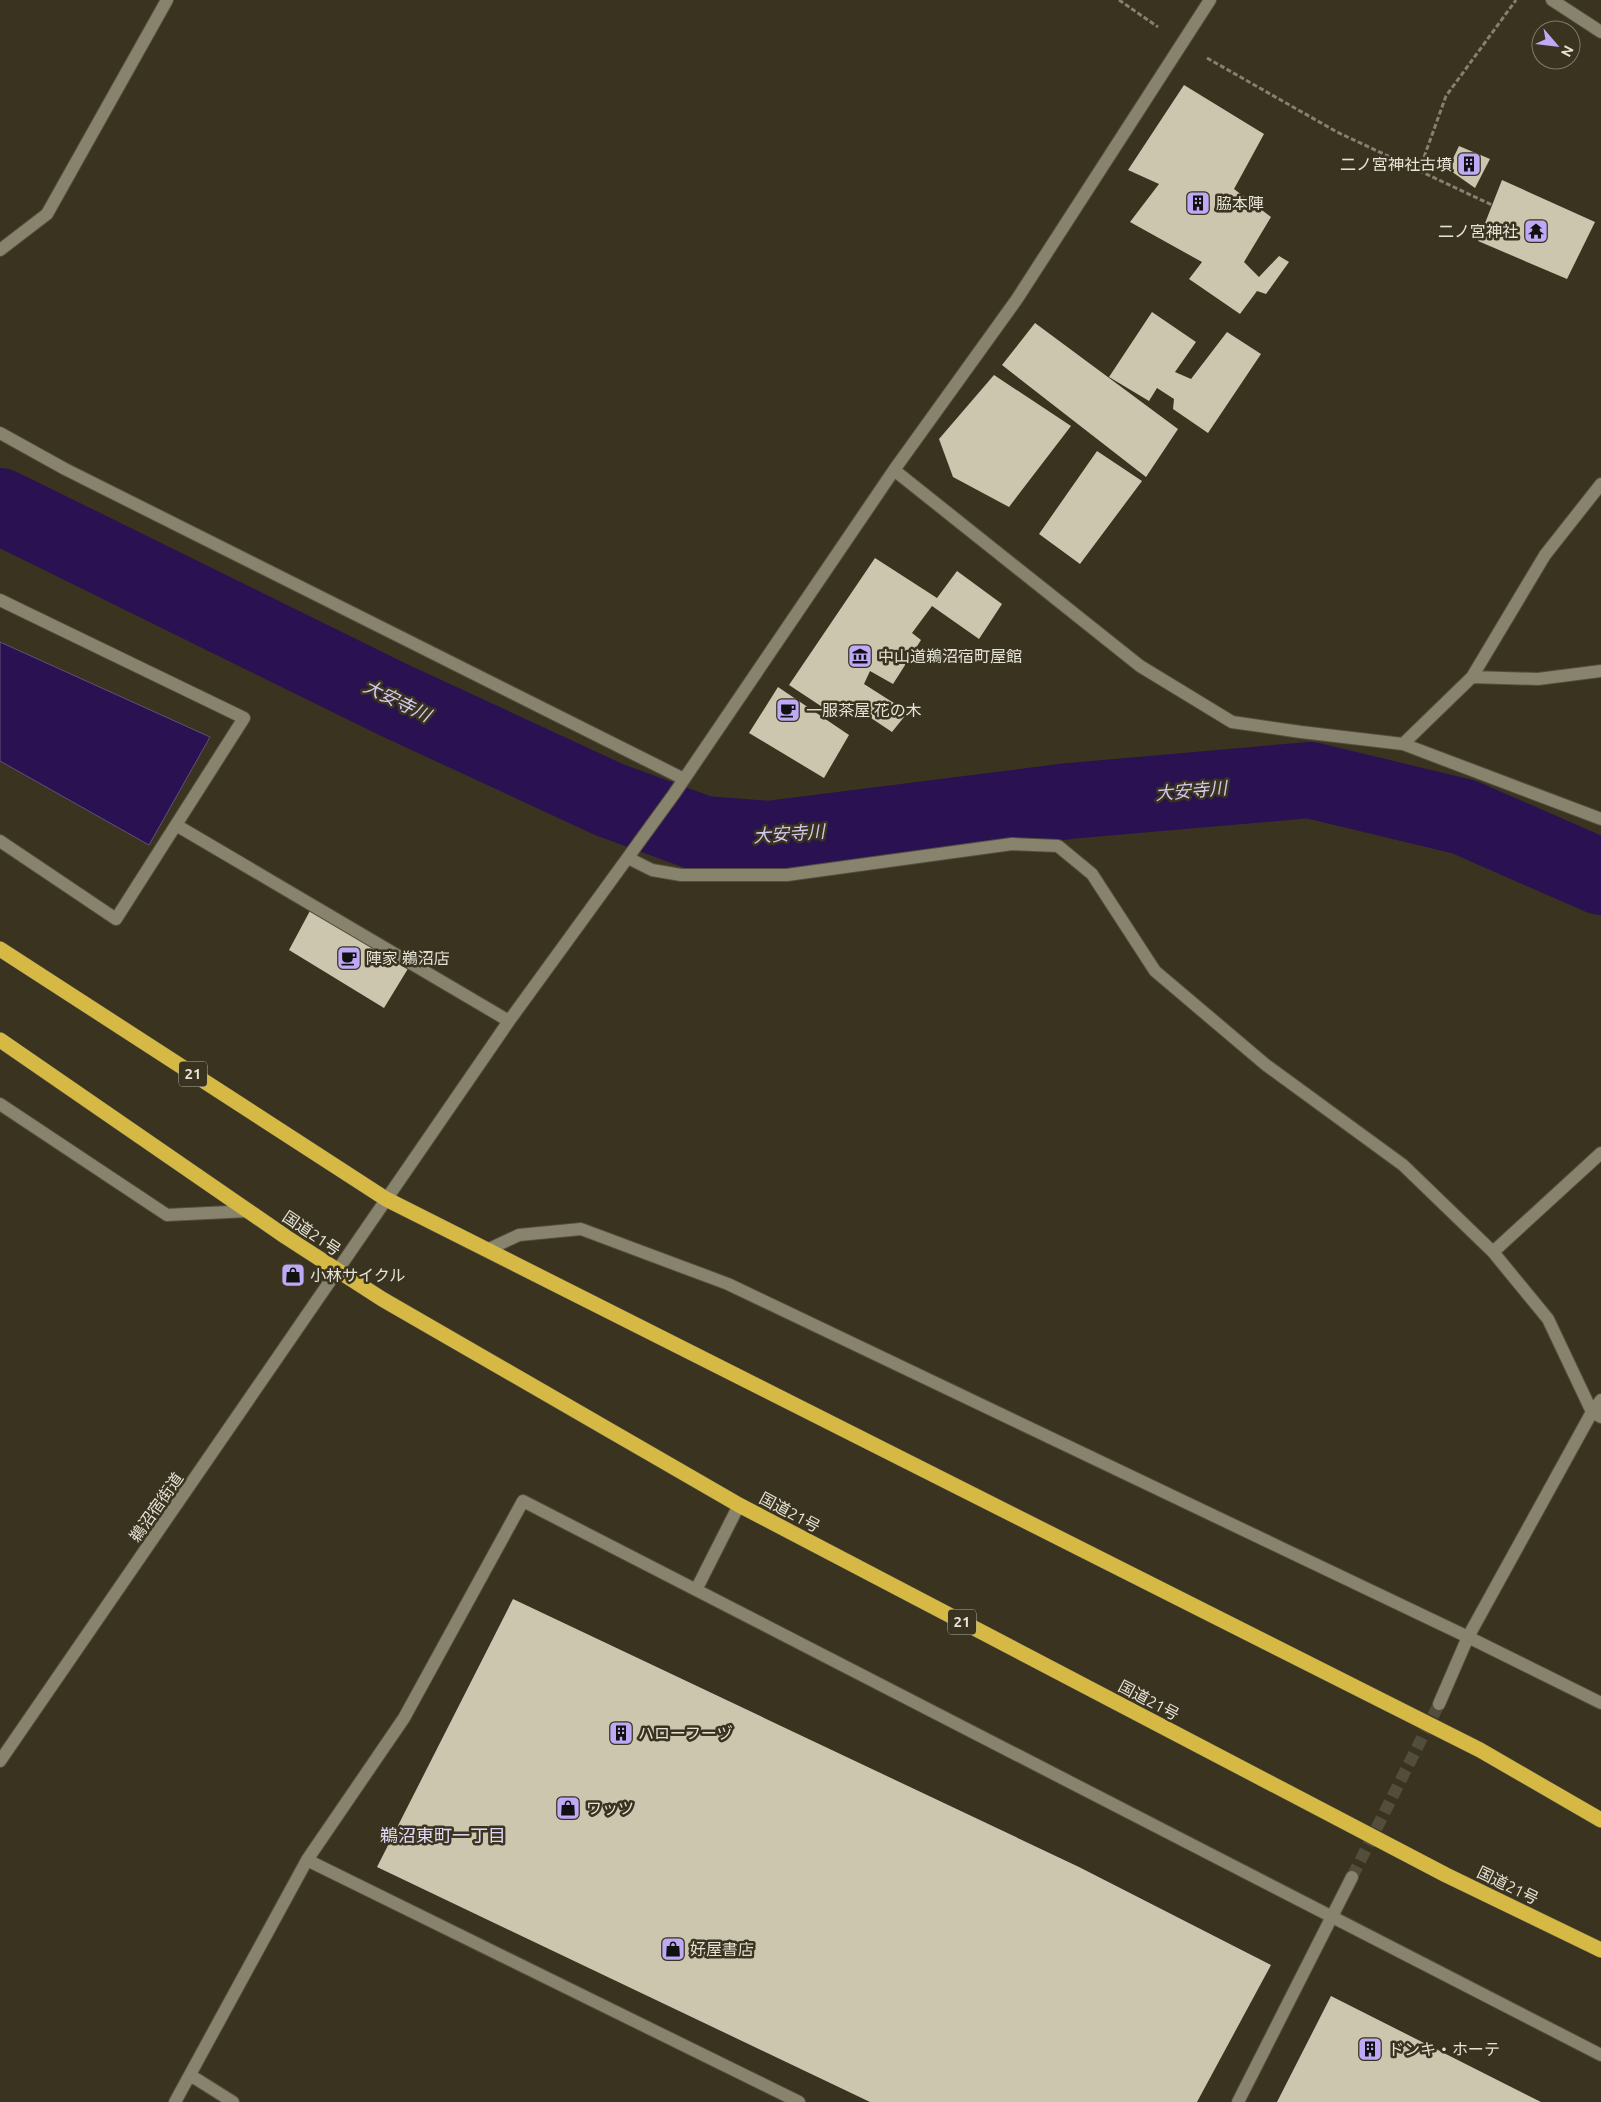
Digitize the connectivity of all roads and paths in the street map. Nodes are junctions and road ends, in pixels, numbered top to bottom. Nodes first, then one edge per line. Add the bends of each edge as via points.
1 (167, 0) edge
2 (1119, 0) edge
3 (1210, 0) edge
4 (1516, 0) edge
5 (1552, 0) edge
6 (1601, 32) edge
7 (1182, 44) junction
8 (1419, 171) junction
9 (1492, 205) dead end
10 (0, 250) edge
11 (0, 433) edge
12 (894, 470) junction
13 (1601, 484) edge
14 (0, 600) edge
15 (1601, 671) edge
16 (1472, 678) junction
17 (1403, 744) junction
18 (684, 779) junction
19 (1601, 819) edge
20 (176, 825) junction
21 (0, 841) edge
22 (628, 858) junction
23 (0, 949) edge
24 (509, 1021) junction
25 (0, 1040) edge
26 (0, 1104) edge
27 (1601, 1153) edge
28 (386, 1200) junction
29 (249, 1211) junction
30 (489, 1249) junction
31 (1493, 1252) junction
32 (336, 1270) junction
33 (1601, 1400) edge
34 (1596, 1415) edge
35 (739, 1505) junction
36 (696, 1590) junction
37 (1468, 1637) junction
38 (1438, 1704) tunnel mouth
39 (1601, 1704) edge
40 (0, 1761) edge
41 (1601, 1820) edge
42 (307, 1860) junction
43 (1352, 1878) tunnel mouth
44 (1331, 1917) junction
45 (1601, 1950) edge
46 (1601, 2055) edge
47 (190, 2075) junction
48 (175, 2102) edge
49 (233, 2102) edge
50 (799, 2102) edge
51 (1238, 2102) edge

1 - 10 street via 47,214
2 - 7 path
3 - 7 street, 鵜沼宿街道
4 - 8 path via 1446,96
5 - 6 street
7 - 8 path via 1337,132
7 - 12 street, 鵜沼宿街道 via 1017,300
8 - 9 path
11 - 18 street via 74,474
12 - 17 street via 1140,666 1232,722
12 - 18 street, 鵜沼宿街道
13 - 16 street via 1545,555
14 - 20 street via 244,718
15 - 16 street via 1538,679
16 - 17 street
17 - 19 street
18 - 22 street, 鵜沼宿街道
20 - 21 street via 116,919
20 - 24 street
22 - 24 street, 鵜沼宿街道
22 - 31 street via 652,870 681,875 787,875 1012,844 1058,846 1092,874 1155,971 1266,1065 1403,1165
23 - 28 highway, 21
24 - 28 street, 鵜沼宿街道
25 - 29 highway, 国道21号 / 21
26 - 29 street via 167,1215
27 - 31 street
28 - 30 highway, 21
28 - 32 street, 鵜沼宿街道
29 - 32 highway, 国道21号 / 21
30 - 37 street via 519,1235 581,1229 728,1284
30 - 41 highway, 21 via 1471,1745
31 - 34 street via 1548,1319
32 - 35 highway, 国道21号 / 21
32 - 40 street, 鵜沼宿街道
33 - 34 street
34 - 37 street
35 - 36 street
35 - 45 highway, 国道21号 / 21 via 1446,1875
36 - 42 street via 523,1500 404,1718
36 - 44 street
37 - 38 street
37 - 39 street
42 - 47 street
42 - 50 street
43 - 44 street
44 - 46 street
44 - 51 street
47 - 48 street
47 - 49 street

